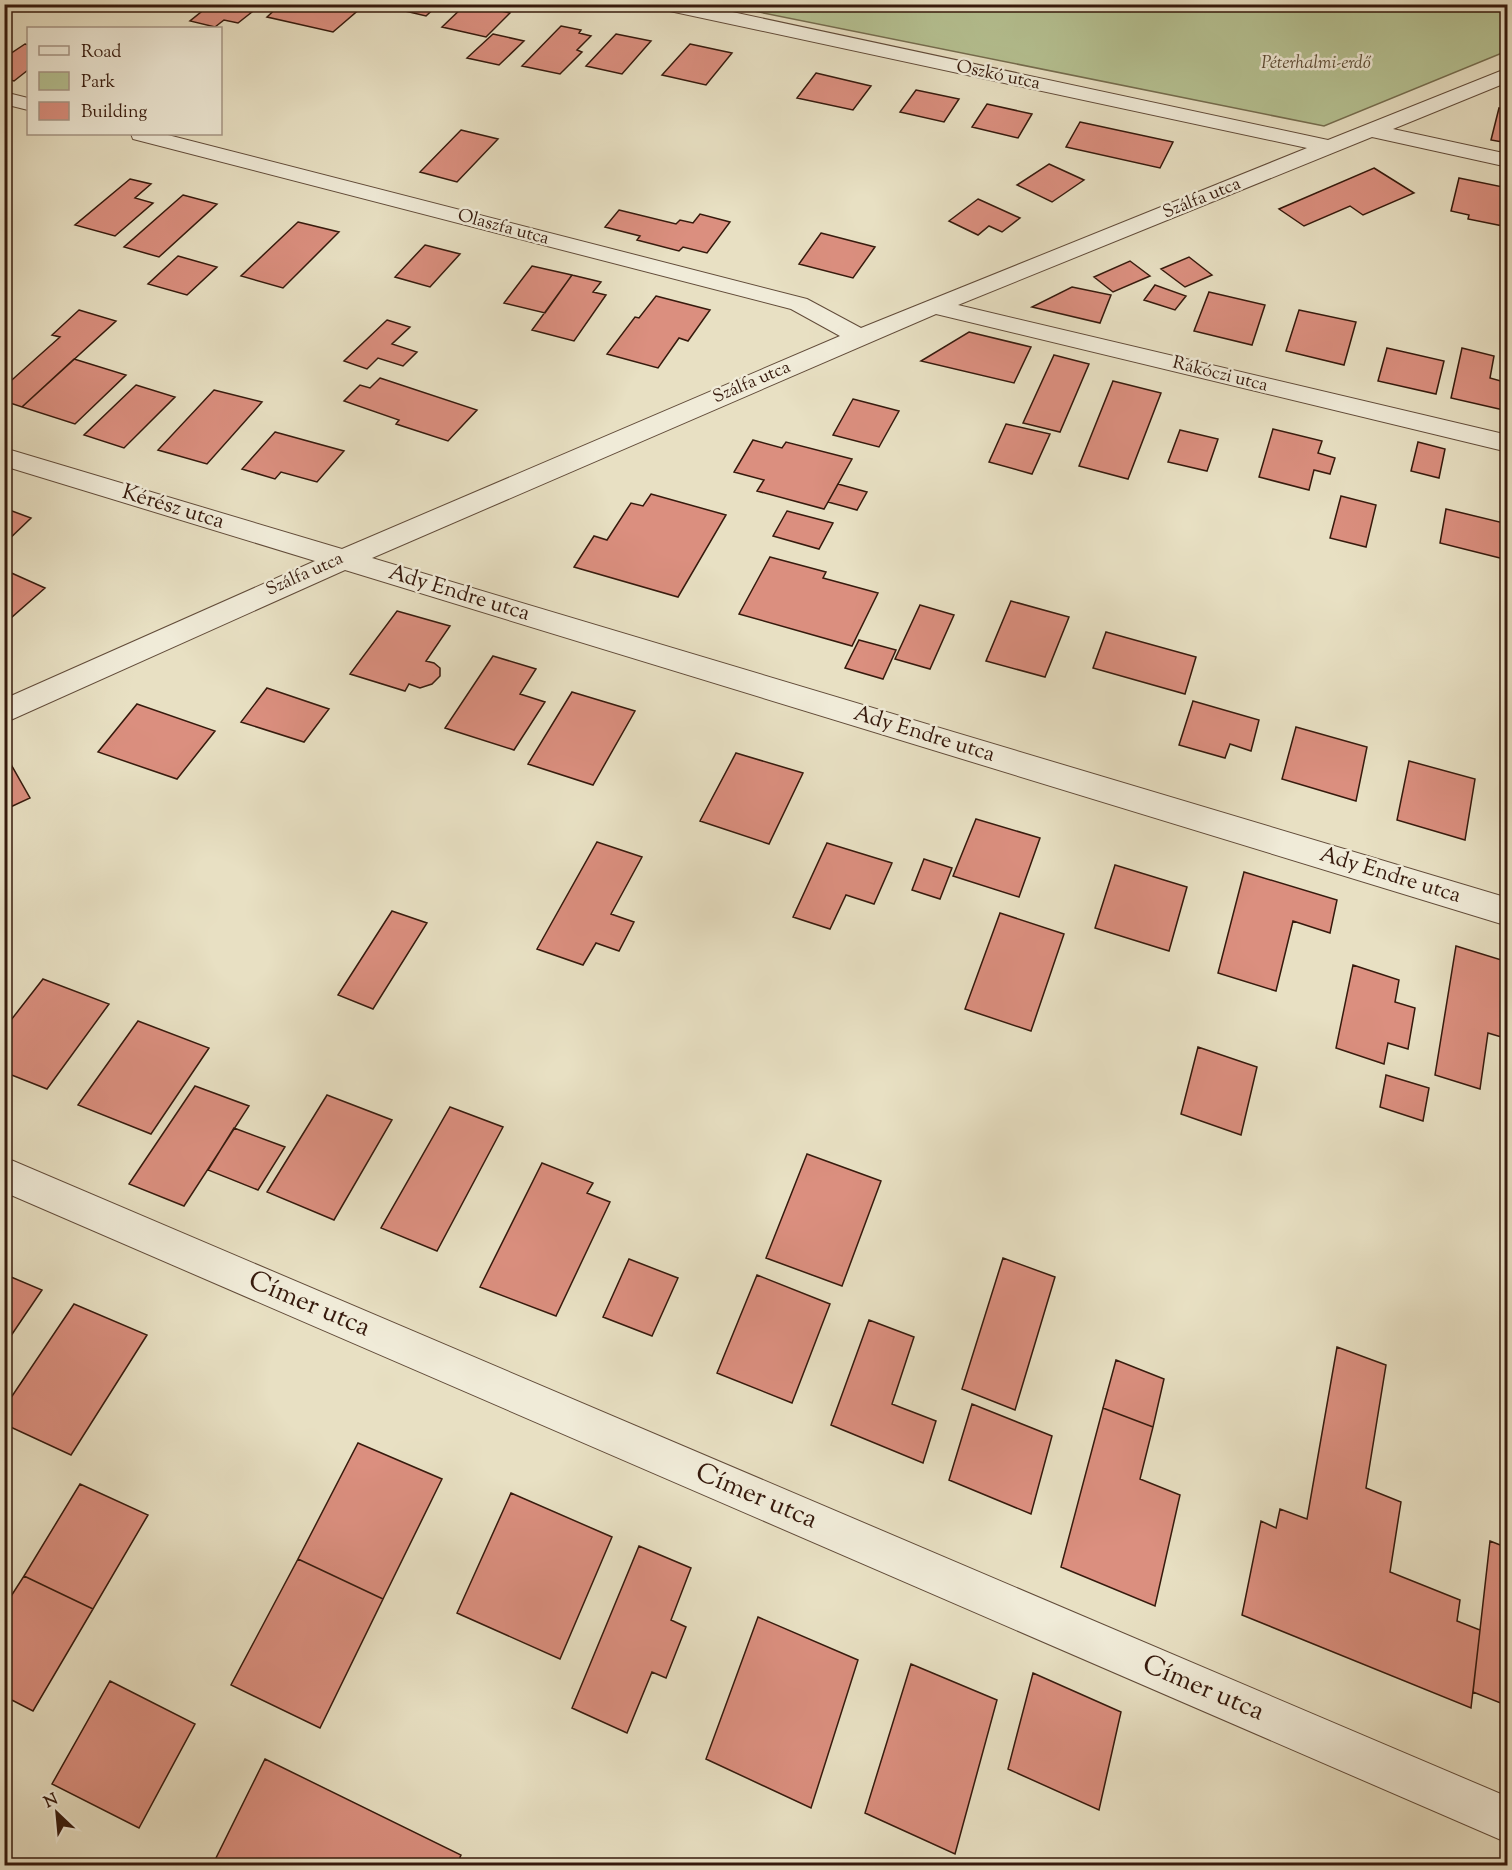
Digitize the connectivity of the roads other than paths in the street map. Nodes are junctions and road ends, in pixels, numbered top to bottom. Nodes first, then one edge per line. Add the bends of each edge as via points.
1 (665, 4) edge
2 (1508, 74) edge
3 (4, 98) edge
4 (27, 104) edge
5 (1372, 131) junction
6 (145, 135) edge
7 (1331, 147) junction
8 (1508, 161) edge
9 (933, 306) junction
10 (860, 337) junction
11 (1508, 444) edge
12 (4, 457) edge
13 (341, 559) junction
14 (4, 712) edge
15 (1508, 912) edge
16 (4, 1174) edge
17 (1508, 1820) edge

1 - 7 street, Oszkó utca
2 - 5 street, Szálfa utca
3 - 4 street
5 - 7 street, Szálfa utca
5 - 8 street
6 - 10 street, Olaszfa utca via 799,304
7 - 9 street, Szálfa utca
9 - 10 street, Szálfa utca
9 - 11 street, Rákóczi utca
10 - 13 street, Szálfa utca
12 - 13 street, Kérész utca
13 - 14 street, Szálfa utca
13 - 15 street, Ady Endre utca
16 - 17 street, Címer utca

